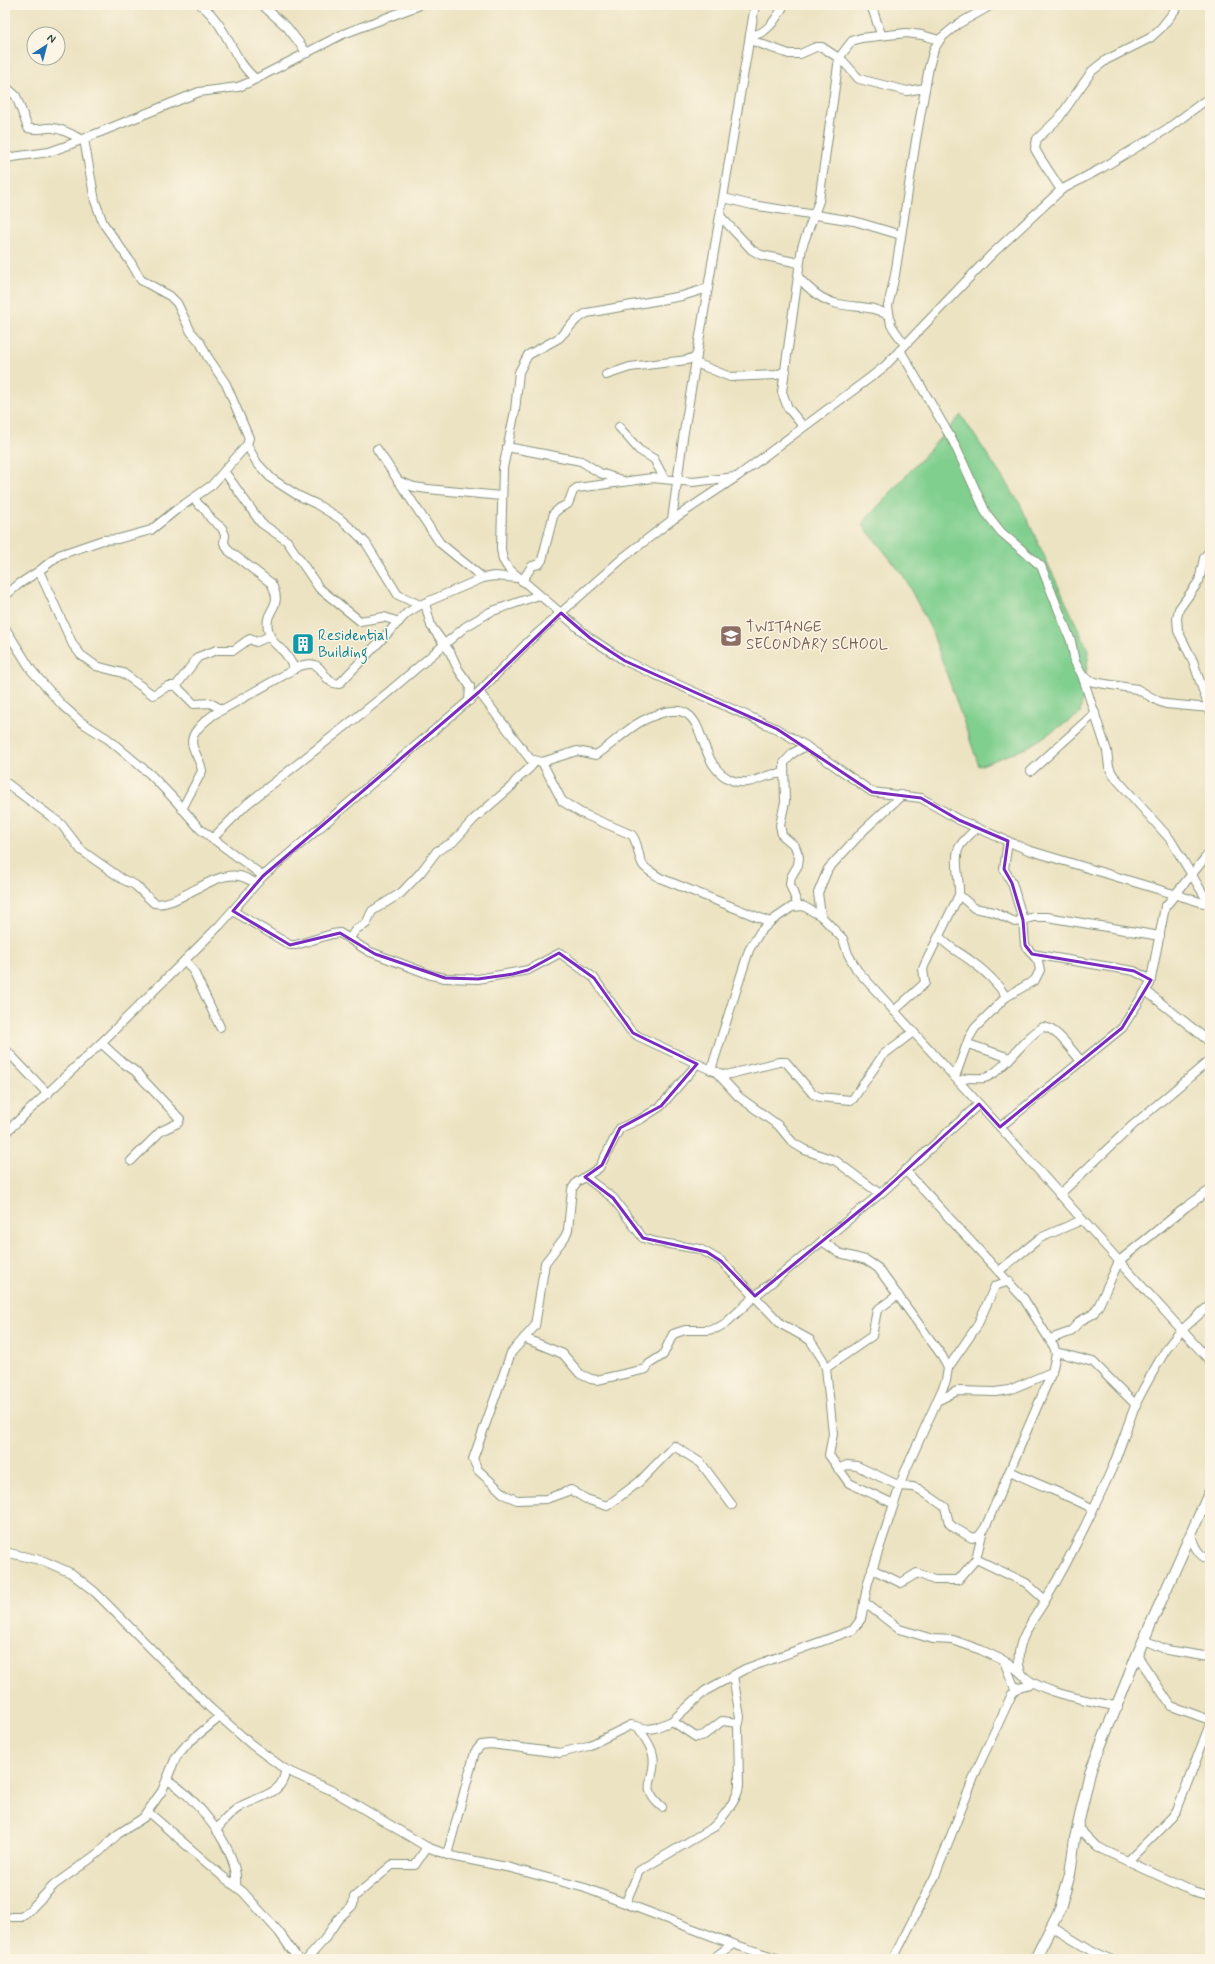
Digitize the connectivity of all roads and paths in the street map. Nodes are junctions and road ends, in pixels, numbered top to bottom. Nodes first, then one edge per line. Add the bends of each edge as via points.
1 (201, 5) edge
2 (262, 5) edge
3 (420, 5) edge
4 (755, 5) edge
5 (784, 5) edge
6 (872, 5) edge
7 (992, 5) edge
8 (1179, 5) edge
9 (881, 34) junction
10 (750, 37) junction
11 (939, 40) junction
12 (307, 53) junction
13 (839, 58) junction
14 (256, 79) junction
15 (5, 86) edge
16 (925, 88) junction
17 (1210, 97) edge
18 (83, 140) junction
19 (5, 158) edge
20 (1061, 190) junction
21 (724, 198) junction
22 (816, 214) junction
23 (721, 217) junction
24 (901, 236) junction
25 (800, 263) junction
26 (798, 277) junction
27 (708, 288) junction
28 (889, 316) junction
29 (902, 348) junction
30 (697, 360) junction
31 (786, 371) junction
32 (606, 375) dead end
33 (803, 426) junction
34 (619, 427) dead end
35 (247, 445) junction
36 (507, 447) junction
37 (377, 449) dead end
38 (224, 471) junction
39 (738, 476) junction
40 (664, 478) junction
41 (398, 480) junction
42 (677, 480) junction
43 (623, 481) junction
44 (501, 496) junction
45 (194, 498) junction
46 (672, 520) junction
47 (1210, 550) edge
48 (39, 571) junction
49 (483, 578) junction
50 (520, 579) junction
51 (539, 595) junction
52 (5, 596) edge
53 (423, 604) junction
54 (561, 613) junction
55 (399, 622) junction
56 (5, 628) edge
57 (270, 636) junction
58 (444, 644) junction
59 (295, 669) junction
60 (1082, 675) junction
61 (176, 686) junction
62 (479, 692) junction
63 (469, 701) junction
64 (221, 709) junction
65 (1209, 709) edge
66 (1095, 712) junction
67 (806, 746) junction
68 (538, 761) junction
69 (1031, 771) dead end
70 (784, 774) junction
71 (5, 782) edge
72 (902, 794) junction
73 (182, 809) junction
74 (977, 828) junction
75 (212, 839) junction
76 (1008, 841) junction
77 (1210, 852) edge
78 (1191, 873) junction
79 (263, 876) junction
80 (256, 883) junction
81 (1175, 893) junction
82 (959, 895) junction
83 (1210, 905) edge
84 (798, 906) junction
85 (233, 911) junction
86 (821, 916) junction
87 (1023, 920) junction
88 (770, 922) junction
89 (939, 936) junction
90 (1160, 936) junction
91 (350, 938) junction
92 (1032, 954) junction
93 (185, 960) junction
94 (1151, 980) junction
95 (1146, 991) junction
96 (1006, 997) junction
97 (894, 1011) junction
98 (220, 1026) dead end
99 (913, 1032) junction
100 (1210, 1042) edge
101 (101, 1043) junction
102 (968, 1044) junction
103 (5, 1049) edge
104 (1010, 1058) junction
105 (1210, 1060) edge
106 (1081, 1061) junction
107 (697, 1064) junction
108 (713, 1071) junction
109 (957, 1080) junction
110 (48, 1094) junction
111 (979, 1104) junction
112 (1000, 1127) junction
113 (5, 1133) edge
114 (131, 1161) dead end
115 (905, 1170) junction
116 (585, 1177) junction
117 (1210, 1190) edge
118 (880, 1194) junction
119 (1059, 1195) junction
120 (1082, 1220) junction
121 (822, 1241) junction
122 (1118, 1261) junction
123 (999, 1271) junction
124 (1009, 1281) junction
125 (898, 1295) junction
126 (755, 1296) junction
127 (1210, 1305) edge
128 (1182, 1329) junction
129 (524, 1338) junction
130 (1050, 1339) junction
131 (1056, 1352) junction
132 (1210, 1361) edge
133 (826, 1368) junction
134 (948, 1368) junction
135 (1052, 1372) junction
136 (937, 1401) junction
137 (1136, 1405) junction
138 (838, 1469) junction
139 (1010, 1471) junction
140 (900, 1486) junction
141 (1210, 1491) edge
142 (894, 1504) junction
143 (732, 1505) dead end
144 (1093, 1509) junction
145 (1191, 1533) junction
146 (982, 1534) junction
147 (5, 1552) edge
148 (976, 1559) junction
149 (1210, 1560) edge
150 (872, 1569) junction
151 (1045, 1600) junction
152 (864, 1602) junction
153 (1144, 1640) junction
154 (1137, 1654) junction
155 (1210, 1657) edge
156 (1004, 1661) junction
157 (733, 1676) junction
158 (1024, 1676) junction
159 (1034, 1683) junction
160 (1016, 1689) junction
161 (1118, 1706) junction
162 (220, 1717) junction
163 (1210, 1720) edge
164 (672, 1721) junction
165 (738, 1724) junction
166 (1210, 1724) edge
167 (638, 1727) junction
168 (285, 1768) junction
169 (167, 1780) junction
170 (662, 1807) dead end
171 (148, 1812) junction
172 (1078, 1828) junction
173 (216, 1830) junction
174 (427, 1847) junction
175 (447, 1855) junction
176 (1128, 1861) junction
177 (236, 1886) junction
178 (1210, 1896) edge
179 (626, 1902) junction
180 (12, 1917) dead end
181 (1052, 1927) junction
182 (733, 1944) junction
183 (298, 1959) edge
184 (307, 1959) edge
185 (712, 1959) edge
186 (779, 1959) edge
187 (893, 1959) edge
188 (1035, 1959) edge
189 (1110, 1959) edge

1 - 14 street via 218,22 246,71
2 - 12 street via 287,27
3 - 12 street via 343,34
4 - 10 street
5 - 10 street via 765,31
6 - 9 street
7 - 11 street via 958,24
8 - 20 street via 1150,38 1106,60 1092,71 1062,113 1037,139 1035,148
9 - 11 street via 906,33
9 - 13 street via 856,39
10 - 13 street via 789,54 800,54 822,47
10 - 21 street
11 - 16 street via 934,49
12 - 14 street
13 - 16 street via 864,81 907,91
13 - 22 street via 824,174
14 - 18 street via 238,87 199,92
15 - 18 street via 16,96 28,128 60,129
16 - 24 street
17 - 20 street via 1168,129
18 - 19 street via 49,152
18 - 35 street via 95,201 103,223 141,280 170,296 177,303 191,332 226,384 249,438
20 - 29 street via 1019,228
21 - 22 street via 752,205
21 - 23 street
22 - 24 street via 854,221
22 - 25 street via 804,237
23 - 25 street via 752,250 761,255
23 - 27 street
24 - 28 street via 888,306
25 - 26 street
26 - 28 street via 812,292 827,301 872,308
26 - 31 street
27 - 30 street
27 - 36 street via 682,296 587,313 577,319 559,338 528,355 519,372 515,411
28 - 29 street
29 - 33 street via 871,377
29 - 60 street via 954,443 986,512 1001,532 1035,559 1044,572 1071,641 1075,662
30 - 31 street via 730,377 776,375
30 - 32 street via 630,367
30 - 42 street
31 - 33 street via 782,392 784,401
33 - 39 street
34 - 40 street via 639,450 654,459
35 - 38 street
35 - 53 street via 257,464 272,479 339,518 354,531 366,543 398,596
36 - 43 street via 581,462
36 - 44 street
37 - 41 street
38 - 45 street via 212,485
38 - 55 street via 261,523 287,541 319,588 360,621 384,617
39 - 42 street via 705,482
39 - 46 street
40 - 42 street
40 - 43 street
41 - 44 street via 414,487
41 - 49 street via 440,543
42 - 46 street
43 - 50 street via 575,489 568,504 554,513 541,562 532,566
44 - 50 street via 503,560
45 - 48 street via 145,533 103,540 68,551 58,555
45 - 57 street via 212,521 222,528 225,535 224,544 229,551 267,579 275,590 277,600 267,622
46 - 54 street via 624,557
47 - 65 street via 1204,558 1199,581 1179,609 1176,618 1178,631 1195,666
48 - 52 street
48 - 61 street via 68,636 81,655 96,666 123,673 153,695 168,686
49 - 50 street via 494,576
49 - 53 street
50 - 51 street
51 - 54 street
51 - 58 street via 475,619
53 - 55 street via 407,613
53 - 58 street via 429,622
54 - 62 street
54 - 67 street via 590,638 625,661 777,729
55 - 59 street via 339,684 331,681 313,663
56 - 73 street via 32,671 62,705 151,775
57 - 59 street
57 - 61 street via 256,642 248,640 234,650 220,650 198,657
58 - 63 street via 470,686
58 - 75 street via 385,695 247,804
59 - 64 street
60 - 65 street via 1090,681 1137,689 1166,704
60 - 66 street
61 - 64 street via 194,704 210,703
62 - 63 street
62 - 68 street via 526,754
63 - 79 street
64 - 73 street via 202,724 192,742 202,771
66 - 69 street
66 - 78 street via 1113,775 1170,839
67 - 70 street via 788,757 784,763
67 - 72 street via 872,792
68 - 70 street via 577,751 596,755 640,722 665,712 680,710 691,715 702,744 715,767 723,775 733,781 744,782 760,780 774,773
68 - 88 street via 562,801 581,813 632,835 636,840 642,864 653,873
68 - 91 street via 474,819 457,839 437,851 401,893 372,911 366,924 356,929
70 - 84 street via 785,802 780,825 782,835 795,846 799,857 790,884
71 - 80 street via 60,824 82,850 122,879 135,885 154,903 168,903 203,884 230,876 240,876
72 - 74 street via 921,798
72 - 86 street via 828,869 818,894
73 - 75 street
74 - 76 street
74 - 82 street via 959,849 957,856
75 - 79 street
76 - 81 street via 1066,862
76 - 87 street via 1004,869 1012,883
77 - 78 street
78 - 81 street
78 - 83 street
79 - 80 street
80 - 85 street
81 - 83 street
81 - 90 street via 1165,907
82 - 87 street via 974,908 994,912 1012,922
82 - 89 street
84 - 86 street via 808,907
84 - 88 street
85 - 91 street via 293,946 337,933
85 - 93 street
86 - 97 street via 843,939 857,970
87 - 90 street via 1047,916
87 - 92 street via 1024,942
88 - 108 street via 749,950
89 - 96 street via 995,981
89 - 97 street via 923,968 925,983
90 - 94 street
91 - 107 street via 375,954 445,978 478,979 513,974 528,970 555,954 562,954 594,978 633,1033
92 - 94 street via 1134,971
92 - 96 street via 1039,966 1038,976
93 - 98 street via 197,978
93 - 101 street
94 - 95 street
95 - 100 street
95 - 106 street via 1122,1028
96 - 102 street via 975,1028
97 - 99 street
99 - 108 street via 883,1055 850,1100 813,1094 786,1062 731,1075
99 - 109 street
101 - 110 street
101 - 114 street via 123,1064 140,1075 180,1119 178,1123 156,1135
102 - 104 street
102 - 109 street
103 - 110 street
104 - 106 street via 1034,1034 1046,1027 1056,1033
104 - 109 street via 996,1072 985,1078 968,1077
105 - 119 street via 1133,1125
106 - 112 street
107 - 108 street
107 - 116 street via 661,1106 620,1128 602,1165
108 - 118 street via 739,1097 779,1126 793,1143 836,1161
109 - 111 street
110 - 113 street
111 - 112 street
111 - 115 street
112 - 119 street
115 - 118 street
115 - 123 street
116 - 126 street via 613,1198 643,1238 690,1247 715,1256
116 - 129 street via 572,1189 568,1230 545,1263 536,1322
117 - 122 street
118 - 121 street
119 - 120 street
120 - 122 street
120 - 123 street via 1040,1238
121 - 125 street via 839,1253 874,1264
121 - 126 street
122 - 128 street
122 - 130 street via 1097,1311 1080,1321 1070,1332
123 - 124 street
124 - 130 street via 1029,1304
124 - 134 street via 995,1286 977,1326
125 - 133 street via 877,1310 872,1336
125 - 134 street
126 - 129 street via 717,1328 685,1330 673,1334 663,1355 646,1369 603,1379 586,1377 575,1369 563,1354
126 - 133 street via 781,1324 810,1340 824,1360
127 - 128 street
128 - 132 street
128 - 137 street via 1164,1353
129 - 143 street via 511,1353 473,1459 478,1470 505,1495 517,1500 546,1499 571,1490 586,1499 607,1506 639,1482 674,1446 701,1463
130 - 131 street
131 - 135 street
131 - 137 street via 1093,1362
133 - 138 street via 833,1434 829,1455
134 - 136 street via 946,1381
135 - 136 street via 1009,1390 957,1391
135 - 139 street
136 - 140 street
137 - 144 street via 1114,1464
138 - 140 street via 847,1465 857,1466
138 - 142 street via 852,1485
139 - 144 street via 1074,1498
139 - 146 street
140 - 142 street
140 - 146 street via 916,1488 942,1505 947,1510 950,1523 966,1536 972,1538
141 - 145 street
142 - 150 street
144 - 151 street via 1063,1571
145 - 149 street via 1195,1547 1202,1556
145 - 153 street
146 - 148 street
147 - 162 street via 58,1566 82,1581
148 - 150 street via 958,1580 934,1580 917,1573 901,1583
148 - 151 street via 1026,1582
150 - 152 street
151 - 158 street via 1020,1643 1019,1661
152 - 156 street via 899,1629 933,1639 953,1640
152 - 157 street via 859,1623 853,1630 760,1663
153 - 154 street
153 - 155 street via 1167,1650
154 - 161 street
154 - 163 street via 1172,1706
156 - 158 street
156 - 160 street
157 - 164 street via 704,1691
157 - 165 street via 740,1717
158 - 159 street
159 - 160 street
159 - 161 street via 1070,1696
160 - 187 street via 995,1728 934,1876
161 - 172 street via 1090,1772
162 - 168 street via 252,1745
162 - 169 street via 176,1757
164 - 165 street via 696,1737 708,1733 722,1721
164 - 167 street via 651,1729
165 - 179 street via 738,1794 712,1828 639,1871
166 - 176 street via 1177,1810
167 - 170 street via 653,1753 649,1790 654,1800
167 - 175 street via 628,1726 588,1746 560,1753 491,1744 481,1745 475,1752
168 - 173 street via 283,1782 278,1789 240,1807
168 - 174 street via 335,1792
169 - 171 street
169 - 173 street via 182,1790
171 - 177 street
171 - 180 street via 136,1824 118,1834 98,1854 54,1885 27,1913 21,1917
172 - 176 street via 1097,1847
172 - 181 street via 1070,1874
173 - 177 street via 237,1872
174 - 175 street
174 - 184 street via 415,1865 392,1866 354,1897 353,1906 338,1919
175 - 179 street via 558,1880
176 - 178 street via 1192,1891
177 - 183 street via 279,1932
179 - 182 street
181 - 188 street
181 - 189 street via 1093,1952
182 - 185 street
182 - 186 street

